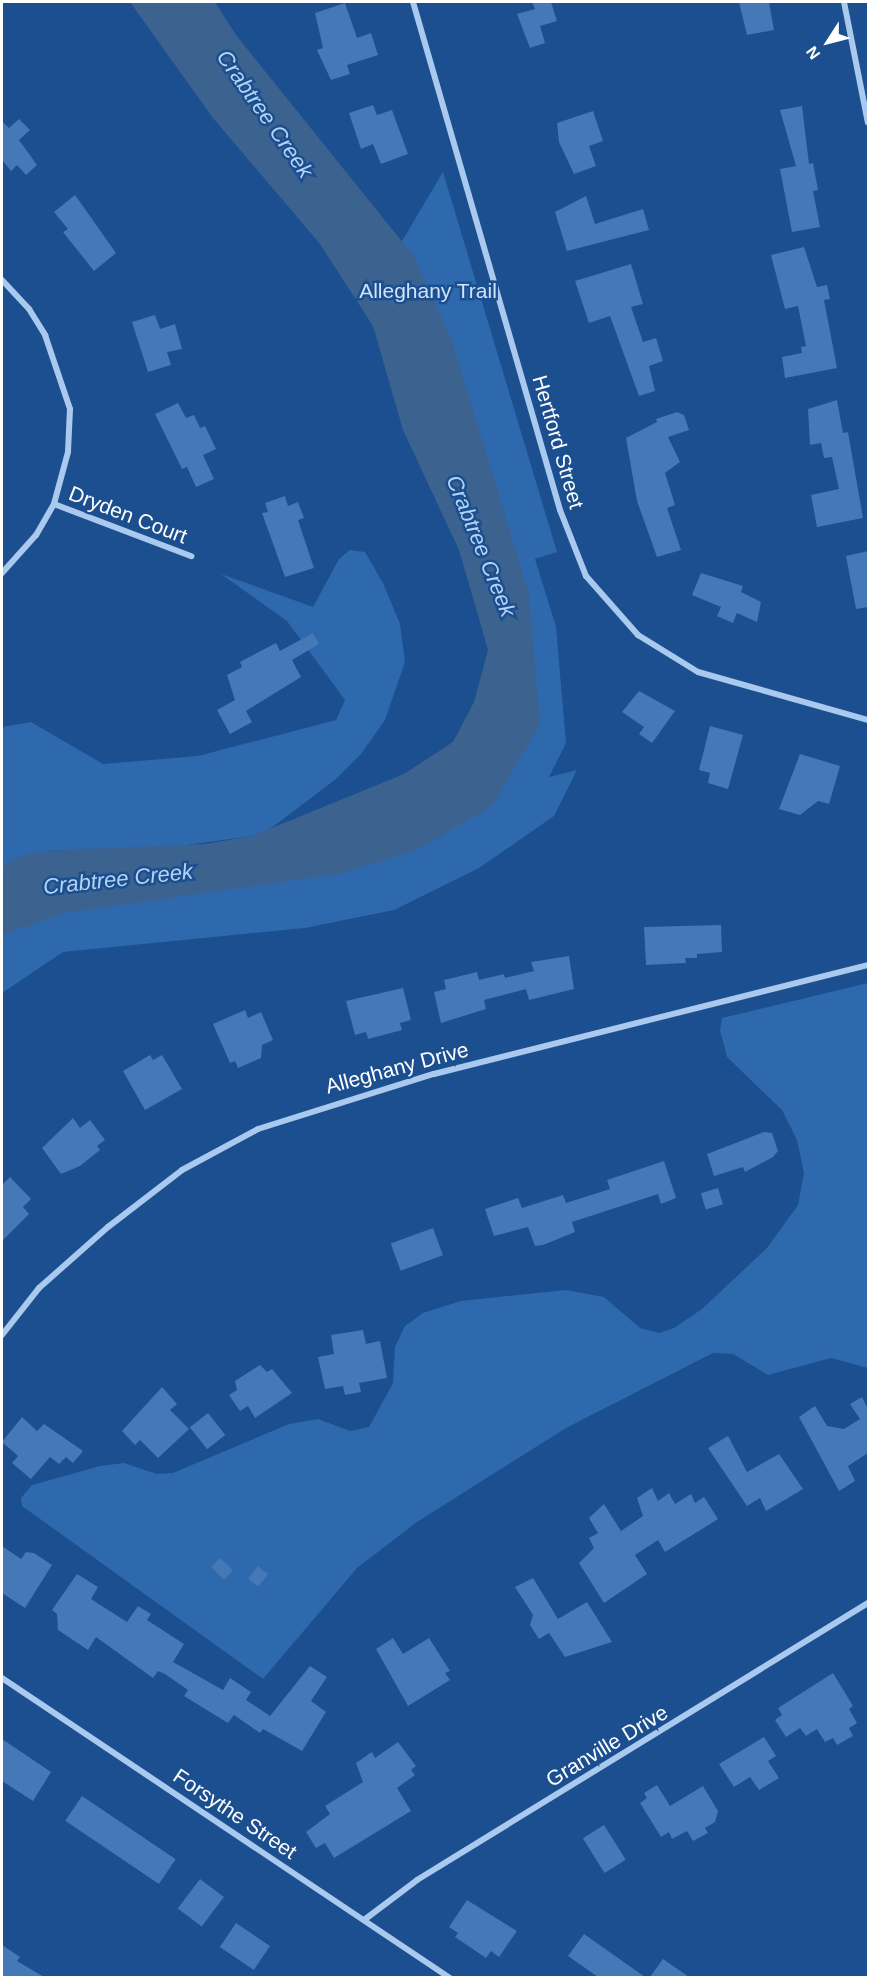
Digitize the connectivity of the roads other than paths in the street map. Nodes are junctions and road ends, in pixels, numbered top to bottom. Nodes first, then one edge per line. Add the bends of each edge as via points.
1 (413, 2) edge
2 (844, 2) edge
3 (868, 123) edge
4 (2, 280) edge
5 (54, 504) junction
6 (191, 556) dead end
7 (2, 573) edge
8 (868, 720) edge
9 (868, 965) edge
10 (2, 1335) edge
11 (868, 1603) edge
12 (2, 1678) edge
13 (364, 1920) junction
14 (450, 1977) edge

1 - 8 street, Hertford Street via 560,510 586,576 638,635 698,672
2 - 3 street
4 - 5 street via 29,309 45,335 70,409 68,452
5 - 6 street, Dryden Court
5 - 7 street via 36,535
9 - 10 street, Alleghany Drive via 434,1074 258,1129 182,1170 108,1227 39,1288
11 - 13 street, Granville Drive via 417,1880
12 - 13 street, Forsythe Street
13 - 14 street, Forsythe Street

